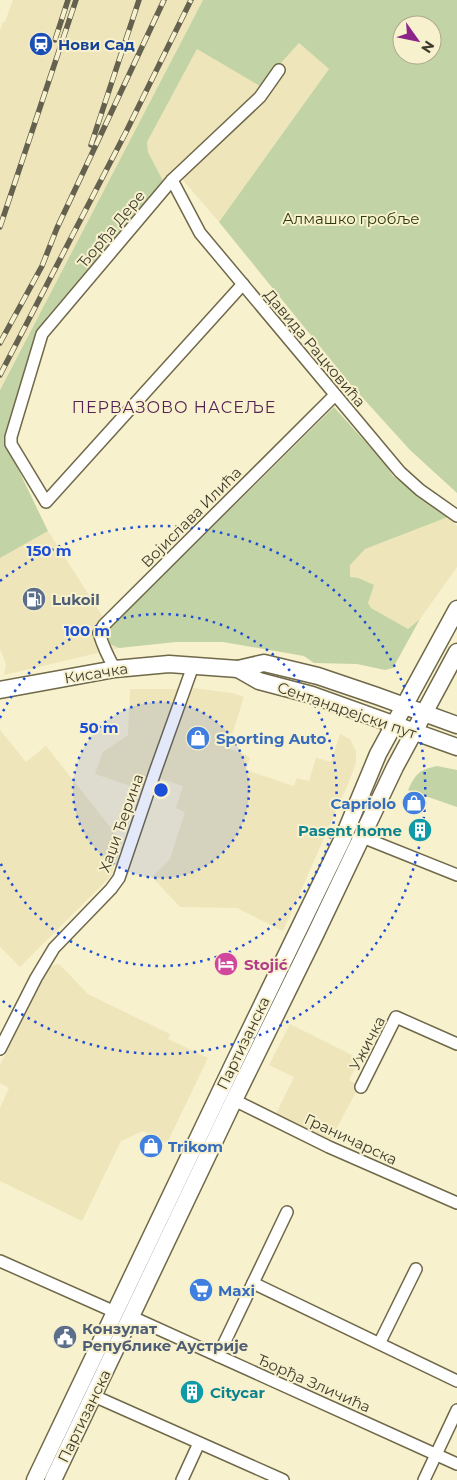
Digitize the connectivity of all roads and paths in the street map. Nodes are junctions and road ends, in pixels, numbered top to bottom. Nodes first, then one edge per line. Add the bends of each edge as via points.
1 (279, 70) dead end
2 (172, 180) junction
3 (243, 284) junction
4 (335, 395) junction
5 (457, 516) edge
6 (457, 609) edge
7 (457, 652) edge
8 (193, 666) junction
9 (115, 669) junction
10 (238, 669) junction
11 (0, 690) edge
12 (404, 705) junction
13 (424, 713) junction
14 (394, 725) junction
15 (457, 725) edge
16 (414, 732) junction
17 (457, 747) edge
18 (362, 837) junction
19 (457, 875) edge
20 (457, 1044) edge
21 (1, 1045) edge
22 (361, 1087) dead end
23 (234, 1100) junction
24 (457, 1203) edge
25 (287, 1212) dead end
26 (0, 1261) edge
27 (416, 1269) dead end
28 (253, 1283) junction
29 (115, 1312) junction
30 (132, 1317) junction
31 (380, 1342) junction
32 (218, 1356) junction
33 (457, 1380) edge
34 (94, 1396) junction
35 (457, 1410) edge
36 (199, 1443) junction
37 (435, 1454) junction
38 (457, 1464) edge
39 (35, 1480) edge
40 (53, 1480) edge
41 (182, 1480) edge
42 (283, 1480) edge
43 (424, 1480) edge

1 - 2 street, Ђорђа Дере via 260,97
2 - 3 street, Давида Рацковића via 200,233
2 - 3 street, Ђорђа Дере via 42,334 11,444 46,502
3 - 4 street, Давида Рацковића
4 - 5 street, Давида Рацковића via 400,472
4 - 9 street, Војислава Илића via 104,625 99,633
6 - 12 main road, Партизанска
7 - 13 main road, Партизанска
8 - 9 main road, Кисачка via 168,664
8 - 10 main road, Сентандрејски пут
8 - 21 street, Хаџи Ђерина via 119,878 54,948
9 - 11 main road, Кисачка
10 - 12 main road, Сентандрејски пут via 264,663 318,676
10 - 14 main road, Сентандрејски пут via 259,681
12 - 13 main road, Сентандрејски пут
12 - 14 main road, Партизанска
13 - 15 main road, Сентандрејски пут
13 - 16 main road, Партизанска
14 - 16 main road, Сентандрејски пут
14 - 29 main road, Партизанска
16 - 17 main road, Сентандрејски пут
16 - 18 main road, Партизанска
18 - 19 street
18 - 23 main road, Партизанска
20 - 22 street, Ужичка via 396,1017
23 - 24 street, Граничарска via 329,1147
23 - 30 main road, Партизанска
25 - 28 street
26 - 29 street
27 - 31 street
28 - 31 street
28 - 32 street
29 - 39 main road, Партизанска
30 - 32 street, Ђорђа Зличића
30 - 34 main road, Партизанска
31 - 33 street
32 - 37 street, Ђорђа Зличића
34 - 36 street
34 - 40 main road, Партизанска
35 - 37 street
36 - 41 street
36 - 42 street
37 - 38 street, Ђорђа Зличића
37 - 43 street

